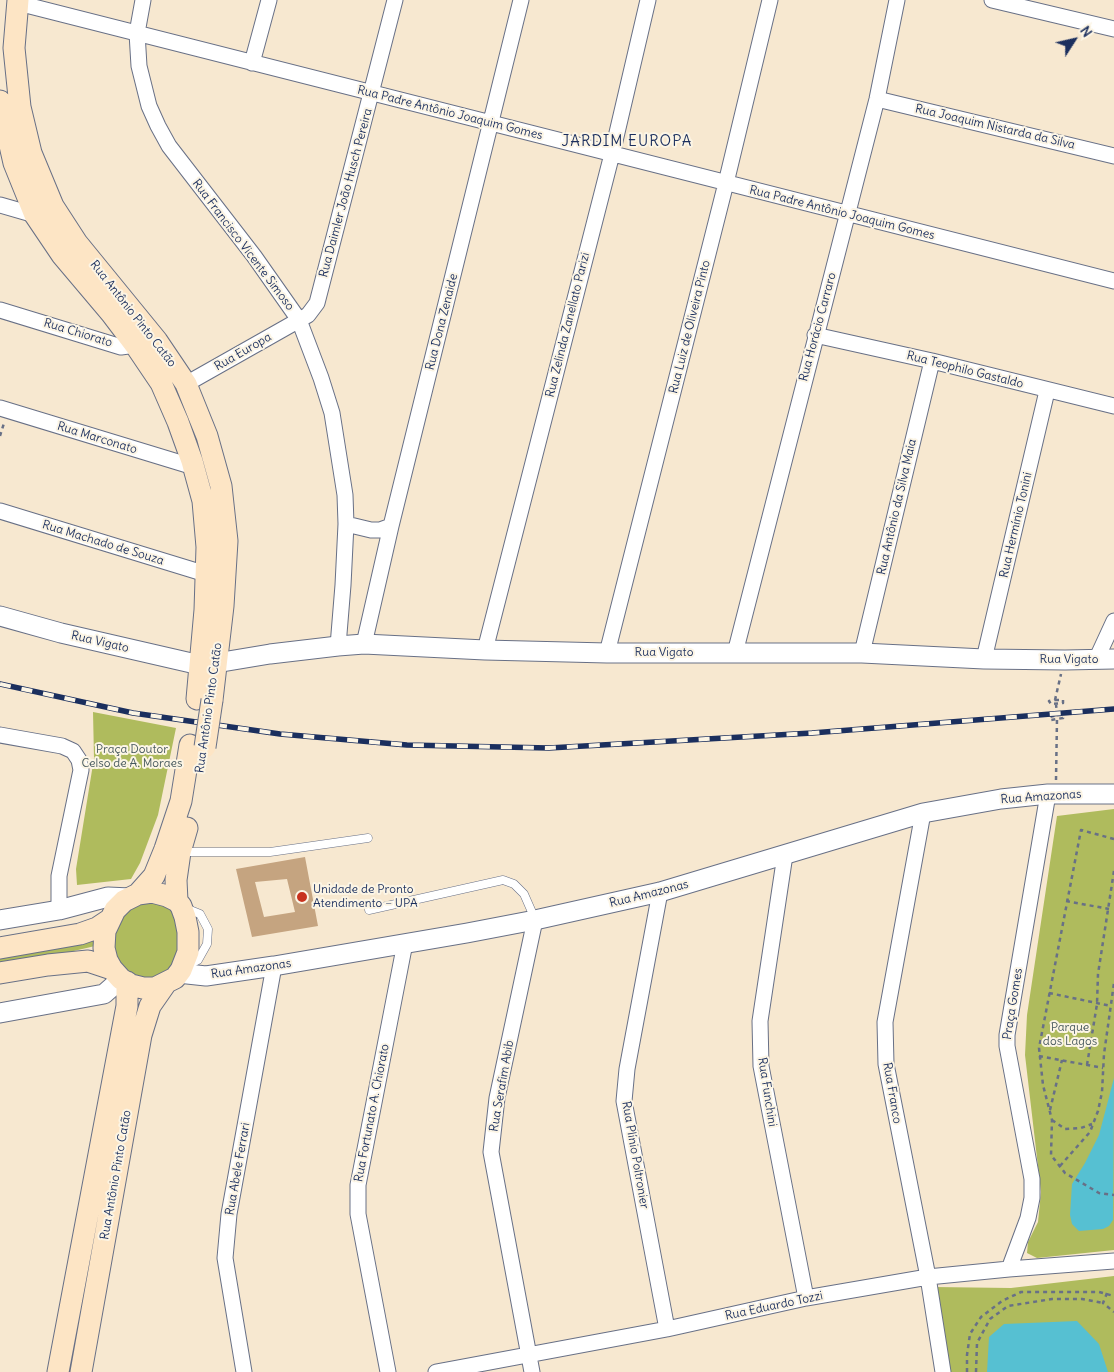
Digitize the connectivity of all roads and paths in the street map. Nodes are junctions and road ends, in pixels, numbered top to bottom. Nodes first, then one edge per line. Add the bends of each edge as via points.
1 (143, 0) edge
2 (268, 0) edge
3 (395, 0) edge
4 (521, 0) edge
5 (648, 0) edge
6 (770, 0) edge
7 (897, 0) edge
8 (992, 0) edge
9 (18, 2) edge
10 (1114, 29) edge
11 (136, 33) junction
12 (252, 63) junction
13 (372, 93) junction
14 (876, 99) junction
15 (0, 101) edge
16 (491, 124) junction
17 (612, 154) junction
18 (1114, 156) edge
19 (726, 183) junction
20 (0, 205) edge
21 (848, 214) junction
22 (35, 215) junction
23 (1114, 282) edge
24 (0, 310) edge
25 (299, 320) junction
26 (815, 335) junction
27 (157, 341) junction
28 (136, 346) junction
29 (932, 361) junction
30 (186, 384) junction
31 (1047, 391) junction
32 (1114, 406) edge
33 (0, 408) edge
34 (194, 468) junction
35 (0, 511) edge
36 (346, 524) junction
37 (391, 526) junction
38 (206, 574) junction
39 (0, 616) edge
40 (1114, 621) edge
41 (364, 644) junction
42 (338, 646) junction
43 (485, 650) junction
44 (607, 653) junction
45 (736, 653) junction
46 (862, 653) junction
47 (984, 659) junction
48 (1105, 659) edge
49 (1065, 660) junction
50 (208, 664) junction
51 (0, 735) edge
52 (198, 746) junction
53 (1052, 794) junction
54 (1114, 794) edge
55 (924, 814) junction
56 (368, 838) dead end
57 (1114, 839) edge
58 (180, 852) junction
59 (785, 855) junction
60 (1114, 871) edge
61 (660, 892) junction
62 (1066, 901) junction
63 (179, 904) junction
64 (123, 905) junction
65 (1109, 909) junction
66 (59, 910) junction
67 (369, 910) dead end
68 (0, 920) edge
69 (535, 920) junction
70 (405, 943) junction
71 (0, 948) edge
72 (274, 966) junction
73 (0, 973) edge
74 (175, 976) junction
75 (120, 977) junction
76 (1114, 983) edge
77 (1049, 993) junction
78 (1097, 1004) junction
79 (1111, 1006) junction
80 (0, 1014) edge
81 (1040, 1056) junction
82 (1062, 1060) junction
83 (1087, 1065) junction
84 (1103, 1068) junction
85 (1050, 1110) junction
86 (1052, 1120) junction
87 (1093, 1123) junction
88 (1060, 1166) junction
89 (1114, 1195) edge
90 (1114, 1261) edge
91 (1009, 1269) junction
92 (928, 1277) junction
93 (1114, 1291) edge
94 (1107, 1293) junction
95 (1114, 1296) edge
96 (806, 1298) junction
97 (1103, 1303) junction
98 (1114, 1312) edge
99 (667, 1329) junction
100 (529, 1355) junction
101 (58, 1372) edge
102 (81, 1372) edge
103 (244, 1372) edge
104 (388, 1372) edge
105 (436, 1372) edge
106 (532, 1372) edge
107 (943, 1372) edge
108 (967, 1372) edge
109 (976, 1372) edge

1 - 11 street, Rua Francisco Vicente Simoso
2 - 12 street
3 - 13 street, Rua Daimler João Husch Pereira
4 - 16 street, Rua Dona Zenaide
5 - 17 street, Rua Zelinda Zanellato Parizi
6 - 19 street, Rua Luiz de Oliveira Pinto
7 - 14 street, Rua Horácio Carraro
8 - 10 street
9 - 11 street, Rua Padre Antônio Joaquim Gomes
9 - 27 main road, Rua Antônio Pinto Catão via 14,48 20,107 31,154 54,206 77,243
11 - 12 street, Rua Padre Antônio Joaquim Gomes
11 - 25 street, Rua Francisco Vicente Simoso via 143,86 169,146
12 - 13 street, Rua Padre Antônio Joaquim Gomes
13 - 16 street, Rua Padre Antônio Joaquim Gomes
13 - 25 street, Rua Daimler João Husch Pereira via 317,303 308,315
14 - 18 street, Rua Joaquim Nistarda da Silva
14 - 21 street, Rua Horácio Carraro
15 - 22 main road, Rua Antônio Pinto Catão via 14,163
16 - 17 street, Rua Padre Antônio Joaquim Gomes
16 - 37 street, Rua Dona Zenaide
17 - 19 street, Rua Padre Antônio Joaquim Gomes
17 - 43 street, Rua Zelinda Zanellato Parizi
19 - 21 street, Rua Padre Antônio Joaquim Gomes
19 - 44 street, Rua Luiz de Oliveira Pinto
20 - 22 street
21 - 23 street, Rua Padre Antônio Joaquim Gomes
21 - 26 street, Rua Horácio Carraro
22 - 28 main road, Rua Antônio Pinto Catão via 62,255
24 - 28 street, Rua Chiorato via 121,346
25 - 30 street, Rua Europa
25 - 36 street, Rua Francisco Vicente Simoso via 332,413 345,496
26 - 29 street, Rua Teophilo Gastaldo
26 - 45 street, Rua Horácio Carraro
27 - 28 street, Rua Chiorato
27 - 30 main road, Rua Antônio Pinto Catão
28 - 34 main road, Rua Antônio Pinto Catão via 161,383
29 - 31 street, Rua Teophilo Gastaldo
29 - 46 street, Rua Antônio da Silva Maia
30 - 50 main road, Rua Antônio Pinto Catão via 207,436 221,486 226,541 224,606
31 - 32 street, Rua Teophilo Gastaldo
31 - 47 street, Rua Hermínio Tonini
33 - 34 street, Rua Marconato
34 - 38 main road, Rua Antônio Pinto Catão via 203,501
35 - 38 street, Rua Machado de Souza
36 - 37 street via 370,530
36 - 42 street, Rua Francisco Vicente Simoso
37 - 41 street, Rua Dona Zenaide
38 - 50 main road, Rua Antônio Pinto Catão
39 - 50 street, Rua Vigato
40 - 48 street
41 - 42 street, Rua Vigato
41 - 43 street, Rua Vigato
42 - 50 street, Rua Vigato
43 - 44 street, Rua Vigato
44 - 45 street, Rua Vigato
45 - 46 street, Rua Vigato
46 - 47 street, Rua Vigato
47 - 49 street, Rua Vigato
48 - 49 street, Rua Vigato
49 - 53 path via 1055,702
50 - 52 main road, Rua Antônio Pinto Catão
51 - 66 street via 62,746 73,751 79,760 81,770 60,876
52 - 58 main road, Rua Antônio Pinto Catão via 195,800
52 - 64 main road, Rua Antônio Pinto Catão via 166,849 154,876
53 - 54 street, Rua Amazonas
53 - 55 street, Rua Amazonas via 1001,799
53 - 91 street, Praça Gomes via 1007,1035 1032,1180 1028,1218
55 - 59 street, Rua Amazonas
55 - 92 street, Rua Franco via 885,1022 886,1064
56 - 58 lane via 270,852
57 - 62 path via 1081,830
58 - 63 main road, Rua Antônio Pinto Catão via 176,880
59 - 61 street, Rua Amazonas
59 - 96 street, Rua Funchini via 760,1021 761,1066
60 - 65 path
61 - 69 street, Rua Amazonas
61 - 99 street, Rua Plínio Poltronier via 624,1101
62 - 65 path
62 - 77 path
63 - 64 main road via 152,892
63 - 74 main road via 188,932 188,952
64 - 66 street via 108,897
64 - 71 main road via 97,928 80,934
64 - 75 main road via 105,931 104,948 107,960
65 - 78 path via 1098,974
66 - 68 street
67 - 69 lane via 503,880 514,884 524,894
69 - 70 street, Rua Amazonas
69 - 100 street, Rua Serafim Abib via 497,1098 491,1152
70 - 72 street, Rua Amazonas
70 - 104 street, Rua Fortunato A. Chiorato via 358,1185 358,1214
72 - 74 street, Rua Amazonas via 206,976
72 - 103 street, Rua Abele Ferrari via 229,1214 225,1258
73 - 75 main road via 88,961
74 - 75 main road via 155,988 143,988
74 - 102 main road, Rua Antônio Pinto Catão via 150,1006 141,1035
75 - 80 street via 104,994
75 - 101 main road, Rua Antônio Pinto Catão via 127,1006
76 - 79 path
77 - 78 path
77 - 81 path via 1038,1048
78 - 79 path
78 - 83 path
79 - 84 path
81 - 82 path
81 - 85 path
82 - 83 path
82 - 85 path
83 - 84 path
84 - 87 path via 1102,1092
85 - 86 path
86 - 87 path via 1065,1129
86 - 88 path via 1051,1154
87 - 88 path via 1090,1132
88 - 89 path via 1065,1173 1099,1193
90 - 91 street, Rua Eduardo Tozzi
91 - 92 street, Rua Eduardo Tozzi
92 - 96 street, Rua Eduardo Tozzi
92 - 107 street, Rua Franco
93 - 94 path
94 - 95 path
94 - 97 path
94 - 108 path via 1021,1292 1002,1301 981,1317 970,1334
96 - 99 street, Rua Eduardo Tozzi
97 - 98 path
97 - 109 path via 1082,1299 1008,1306 990,1318 977,1344
99 - 100 street, Rua Eduardo Tozzi
100 - 105 street, Rua Eduardo Tozzi
100 - 106 street, Rua Serafim Abib

